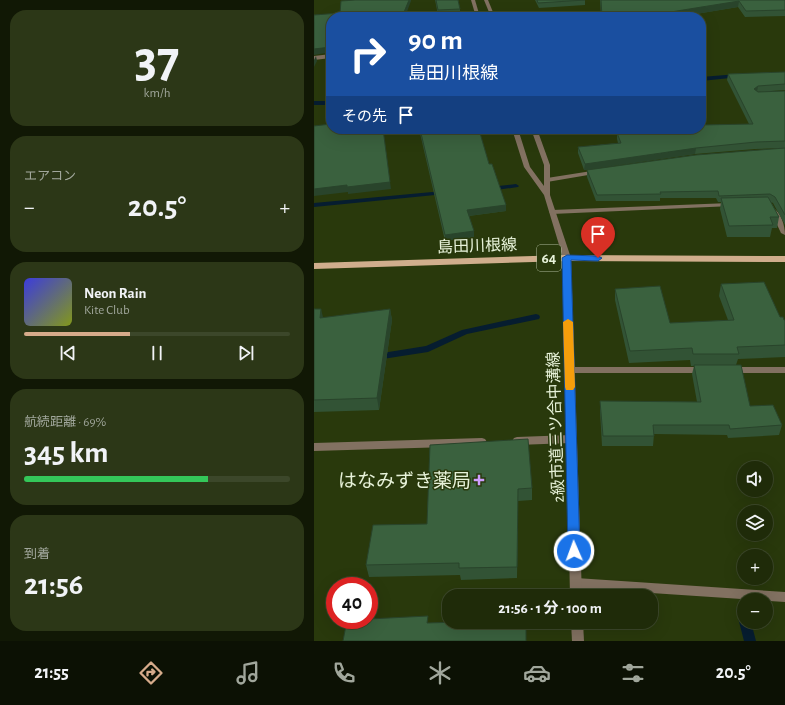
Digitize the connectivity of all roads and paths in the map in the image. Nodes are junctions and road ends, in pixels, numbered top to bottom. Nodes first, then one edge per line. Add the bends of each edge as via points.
1 (473, 0) edge
2 (486, 0) edge
3 (477, 12) edge
4 (491, 12) edge
5 (326, 57) edge
6 (314, 58) edge
7 (517, 134) edge
8 (536, 134) edge
9 (607, 170) edge
10 (547, 180) junction
11 (547, 195) junction
12 (769, 204) edge
13 (738, 205) edge
14 (552, 212) junction
15 (785, 233) edge
16 (567, 258) junction
17 (785, 259) edge
18 (314, 266) edge
19 (569, 370) junction
20 (785, 370) edge
21 (571, 439) junction
22 (493, 441) edge
23 (508, 441) edge
24 (314, 447) edge
25 (576, 583) junction
26 (576, 589) edge
27 (785, 597) edge
28 (577, 629) edge
29 (578, 641) edge

1 - 3 street
2 - 4 street
5 - 6 street
7 - 11 street via 527,167
8 - 10 street via 547,165
9 - 10 street
10 - 11 street
11 - 14 street, 2級市道三ツ合中溝線
12 - 15 street
13 - 14 street
14 - 16 street, 2級市道三ツ合中溝線
16 - 17 main road, 島田川根線 / 64
16 - 18 main road, 島田川根線 / 64
16 - 19 street, 2級市道三ツ合中溝線
19 - 20 street
19 - 21 street, 2級市道三ツ合中溝線
21 - 23 street
21 - 25 street, 2級市道三ツ合中溝線
22 - 24 street
25 - 26 street, 2級市道三ツ合中溝線
25 - 27 street
28 - 29 street

